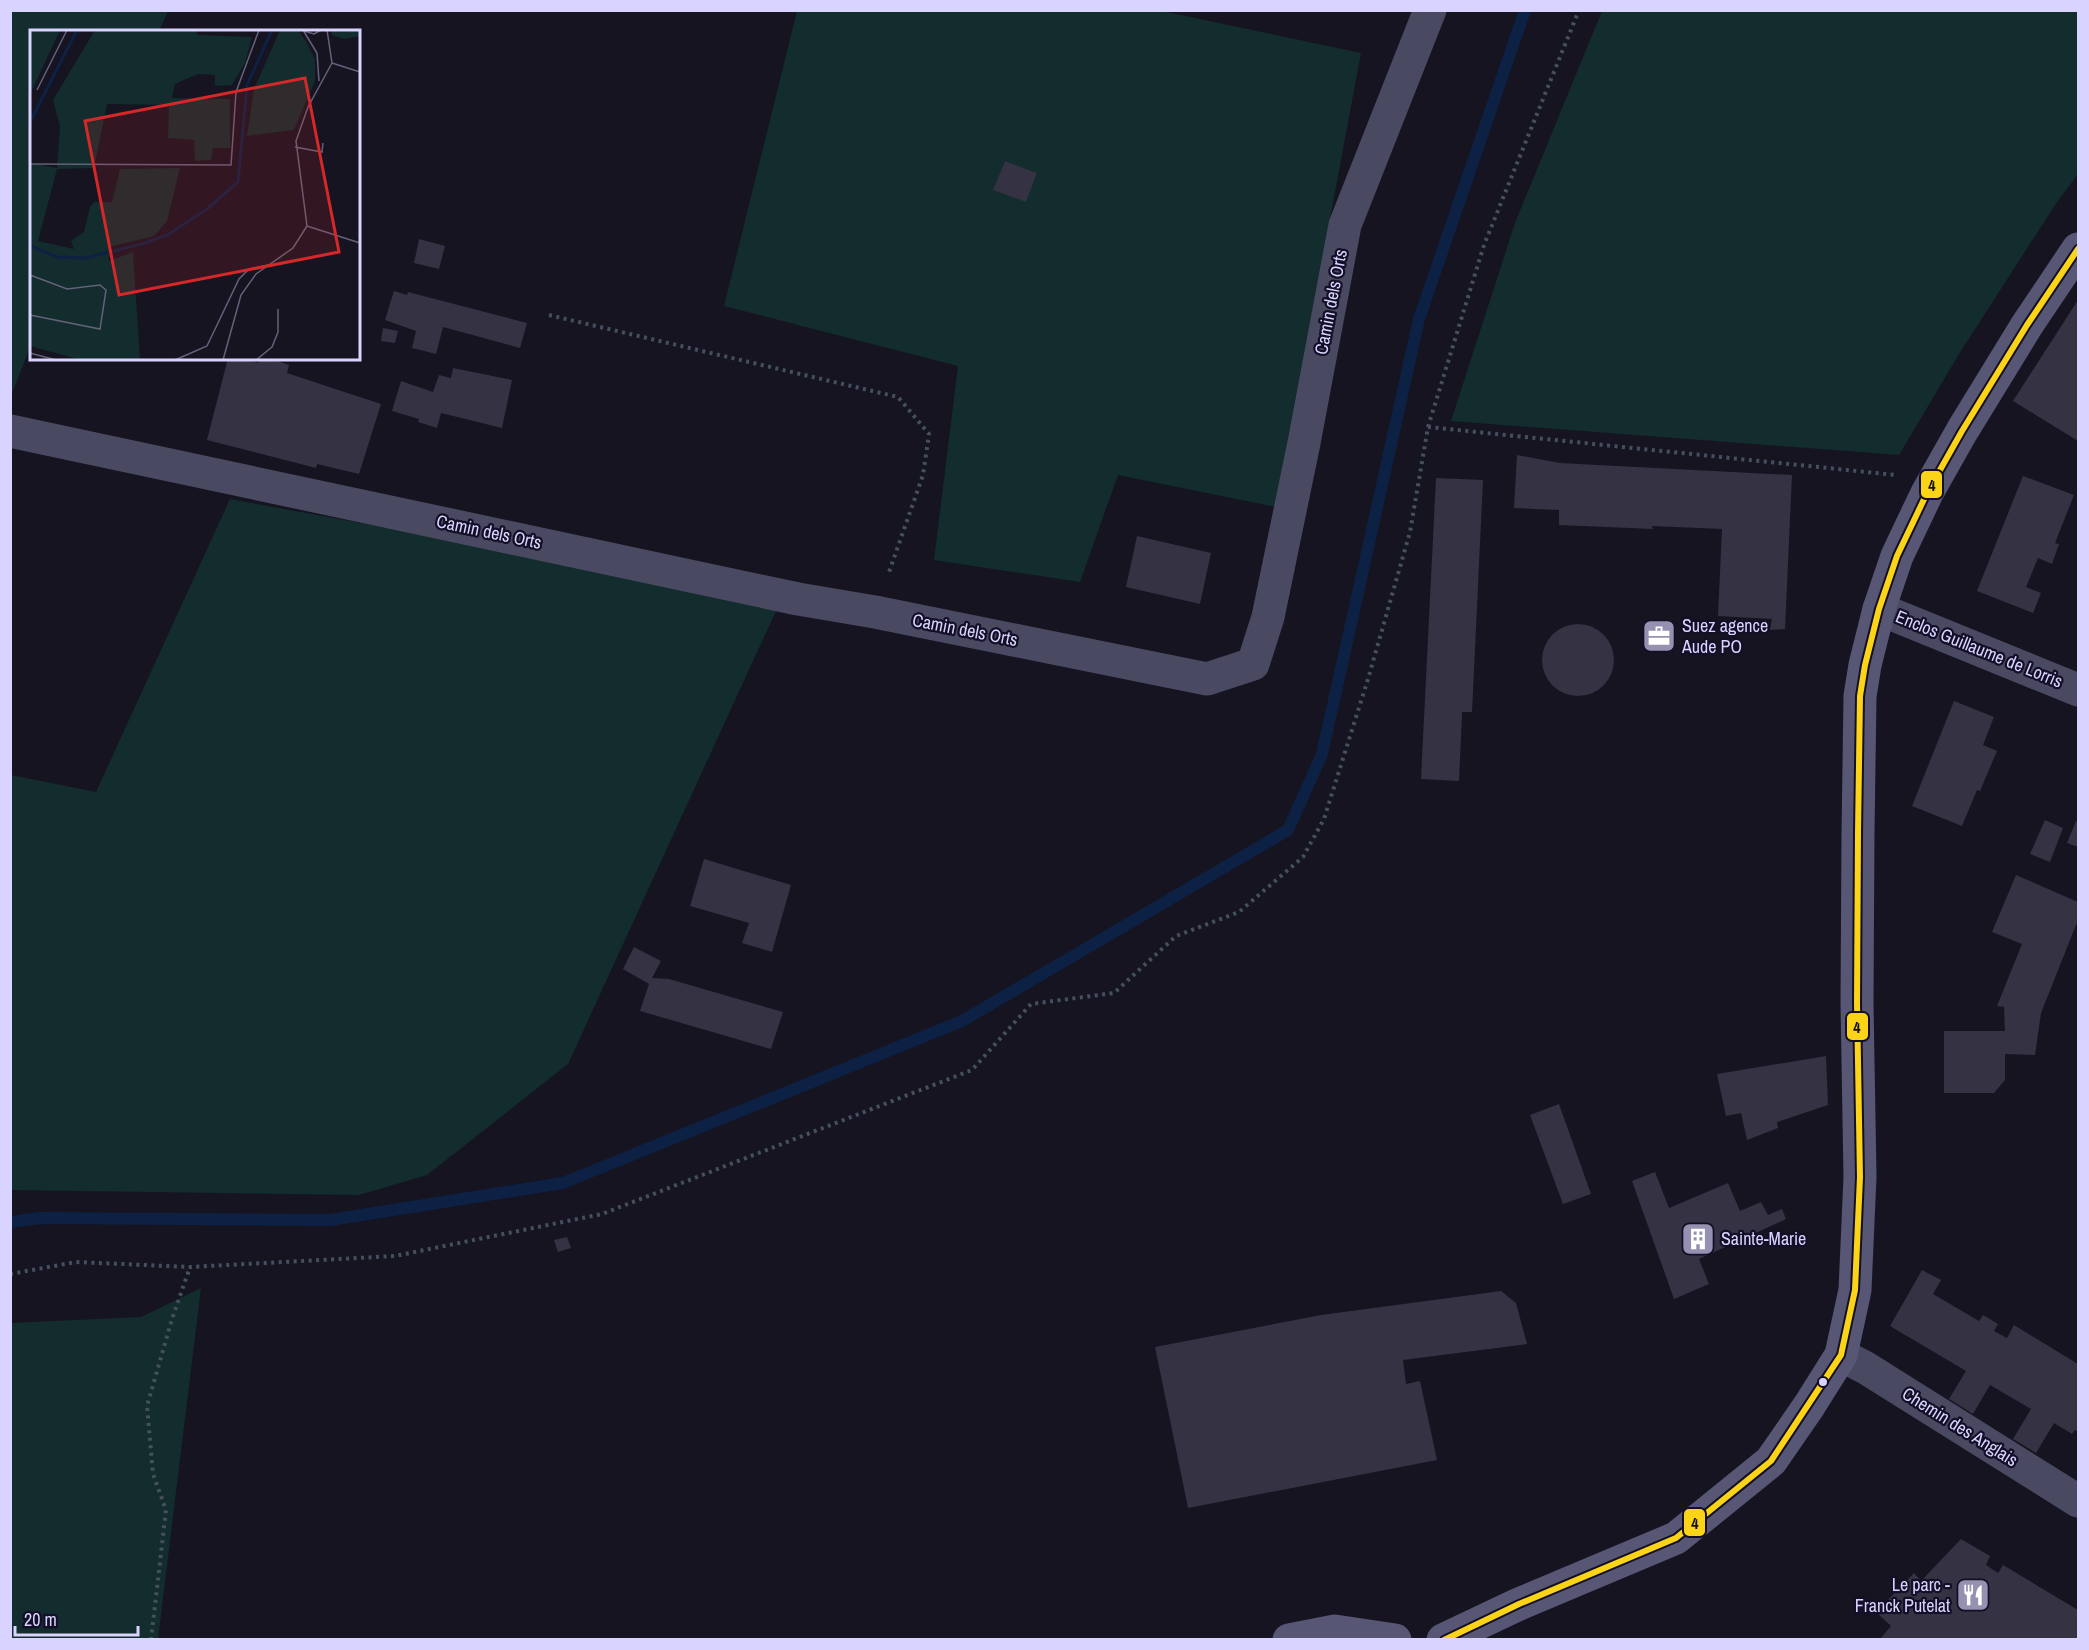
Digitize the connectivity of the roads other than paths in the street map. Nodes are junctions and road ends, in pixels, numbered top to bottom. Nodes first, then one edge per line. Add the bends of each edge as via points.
1 (1430, 10) edge
2 (2079, 249) edge
3 (10, 431) edge
4 (1879, 609) junction
5 (2079, 690) edge
6 (1841, 1354) junction
7 (2079, 1501) edge
8 (1289, 1640) edge
9 (1395, 1640) edge
10 (1443, 1640) edge

1 - 3 street, Camin dels Orts via 1345,225 1268,617 1253,664 1207,679 798,599
2 - 4 main road via 2021,335 1935,479 1897,556
4 - 5 street, Enclos Guillaume de Lorris
4 - 6 main road via 1860,696 1860,1177 1855,1290
6 - 7 street, Chemin des Anglais
6 - 10 main road via 1771,1461 1676,1538
8 - 9 main road via 1335,1631

